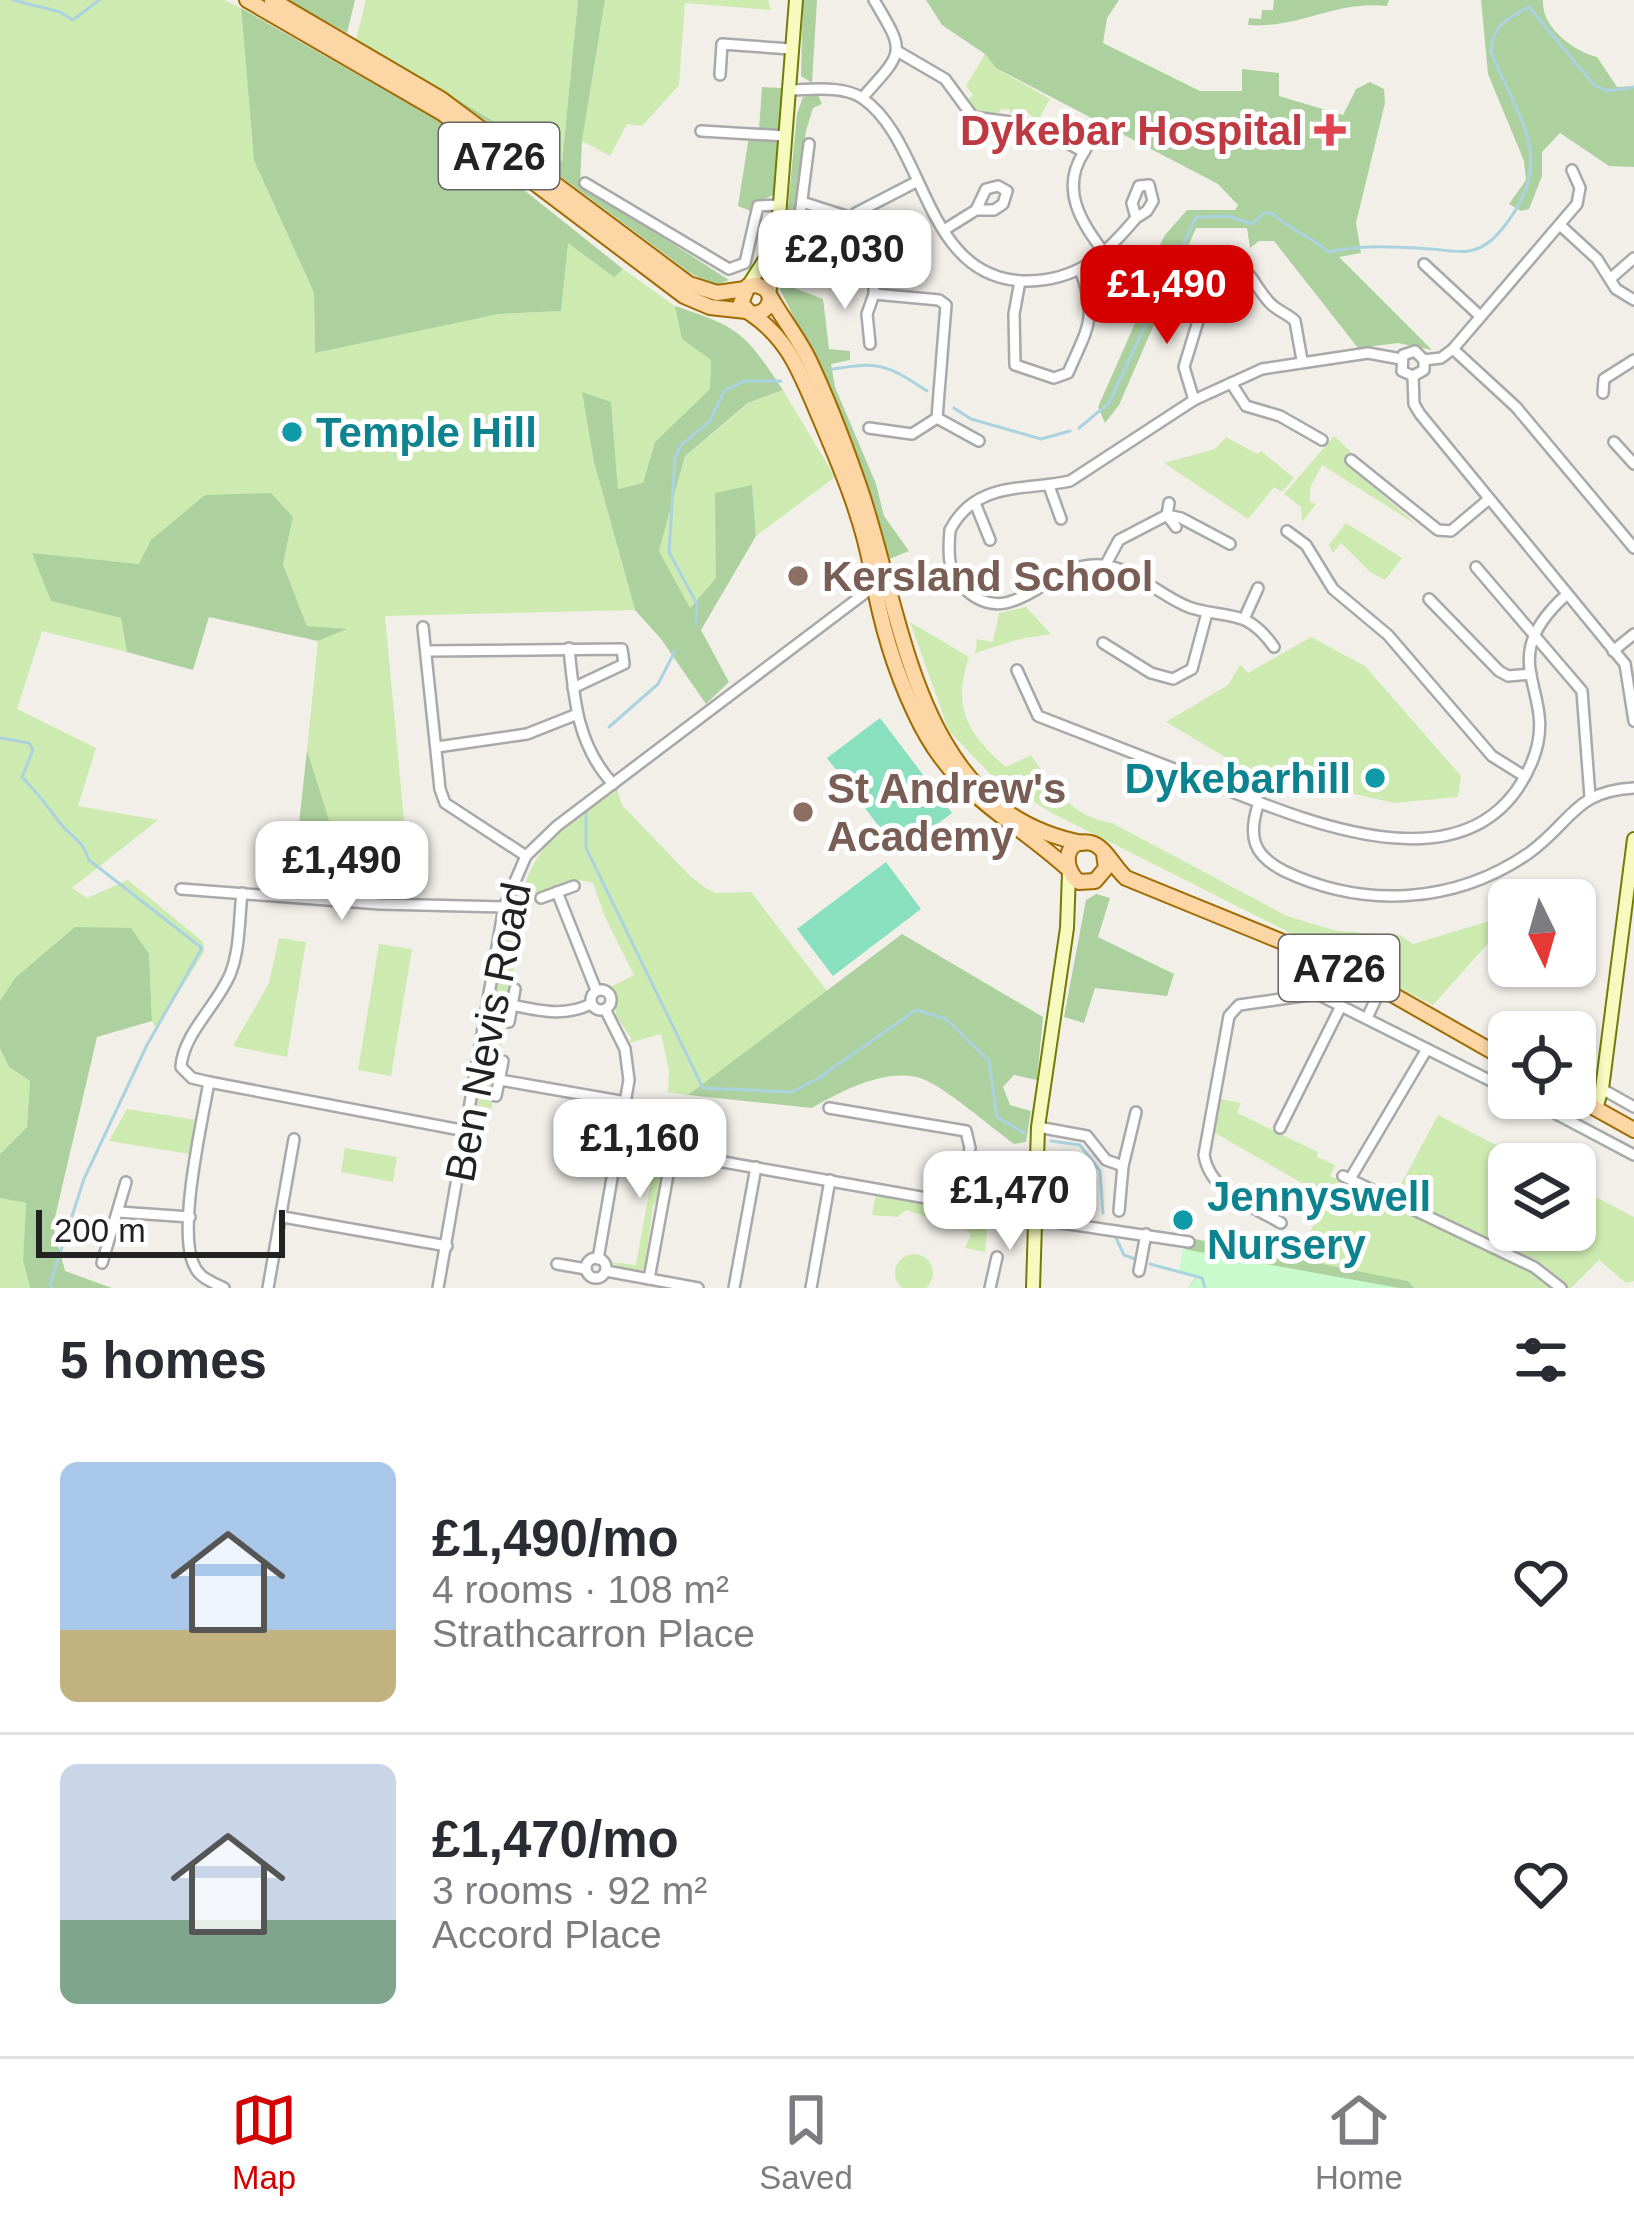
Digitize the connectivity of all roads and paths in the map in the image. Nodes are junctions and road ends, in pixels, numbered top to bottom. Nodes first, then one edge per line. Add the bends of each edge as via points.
1 (247, 0) edge
2 (272, 0) edge
3 (796, 0) edge
4 (861, 0) edge
5 (874, 1) edge
6 (791, 50) junction
7 (898, 51) junction
8 (720, 75) dead end
9 (788, 90) junction
10 (862, 98) junction
11 (1096, 130) dead end
12 (701, 131) dead end
13 (786, 136) junction
14 (808, 144) dead end
15 (1084, 152) junction
16 (807, 162) junction
17 (821, 164) dead end
18 (1572, 170) dead end
19 (916, 182) junction
20 (585, 183) dead end
21 (802, 202) junction
22 (780, 205) junction
23 (976, 210) dead end
24 (852, 218) junction
25 (1136, 218) dead end
26 (1560, 225) junction
27 (944, 230) junction
28 (777, 235) junction
29 (1105, 254) junction
30 (1634, 258) edge
31 (1214, 261) dead end
32 (794, 262) dead end
33 (1424, 263) dead end
34 (1080, 269) junction
35 (1228, 273) junction
36 (1610, 279) junction
37 (1020, 281) junction
38 (747, 287) junction
39 (1214, 287) dead end
40 (769, 295) junction
41 (874, 295) junction
42 (1205, 298) dead end
43 (1634, 300) edge
44 (748, 312) junction
45 (1480, 316) junction
46 (870, 344) dead end
47 (1454, 349) junction
48 (1401, 358) junction
49 (1302, 360) junction
50 (1424, 360) junction
51 (1634, 360) edge
52 (1592, 369) dead end
53 (1413, 376) junction
54 (1604, 379) junction
55 (1231, 383) junction
56 (1603, 393) dead end
57 (1194, 400) junction
58 (937, 418) junction
59 (869, 428) dead end
60 (887, 430) junction
61 (1322, 440) dead end
62 (979, 441) dead end
63 (1613, 442) dead end
64 (886, 443) dead end
65 (1351, 460) dead end
66 (1634, 464) edge
67 (1049, 486) junction
68 (1489, 500) junction
69 (975, 503) junction
70 (1168, 509) junction
71 (1061, 518) dead end
72 (1176, 527) dead end
73 (1288, 531) dead end
74 (990, 540) dead end
75 (1230, 544) dead end
76 (1634, 548) edge
77 (1106, 564) junction
78 (1476, 567) dead end
79 (873, 587) junction
80 (1258, 588) dead end
81 (1566, 595) junction
82 (1430, 599) dead end
83 (1207, 614) junction
84 (1244, 619) junction
85 (423, 627) dead end
86 (1532, 632) junction
87 (1634, 634) edge
88 (1103, 643) dead end
89 (1274, 646) dead end
90 (568, 648) junction
91 (427, 651) junction
92 (1613, 651) junction
93 (1118, 654) junction
94 (1630, 665) edge
95 (1110, 667) dead end
96 (1017, 670) dead end
97 (1531, 674) junction
98 (573, 688) junction
99 (575, 715) junction
100 (1634, 721) edge
101 (437, 746) junction
102 (1524, 776) junction
103 (613, 784) junction
104 (1634, 788) edge
105 (1590, 796) junction
106 (1258, 805) junction
107 (1634, 839) edge
108 (1082, 843) junction
109 (1105, 854) junction
110 (526, 856) junction
111 (1068, 870) junction
112 (1092, 882) junction
113 (574, 886) dead end
114 (181, 889) dead end
115 (557, 892) junction
116 (242, 893) junction
117 (1160, 893) junction
118 (541, 898) dead end
119 (504, 907) junction
120 (1067, 928) junction
121 (515, 988) dead end
122 (1381, 988) junction
123 (596, 990) junction
124 (591, 1004) junction
125 (512, 1005) junction
126 (1341, 1006) junction
127 (605, 1009) junction
128 (1367, 1018) junction
129 (509, 1022) dead end
130 (1426, 1048) junction
131 (1488, 1049) edge
132 (503, 1061) dead end
133 (1488, 1079) edge
134 (500, 1080) junction
135 (209, 1082) junction
136 (1602, 1089) junction
137 (496, 1096) dead end
138 (626, 1102) junction
139 (1634, 1107) edge
140 (829, 1108) dead end
141 (1596, 1108) joint
142 (1136, 1112) dead end
143 (1566, 1119) edge
144 (1038, 1127) junction
145 (1280, 1128) dead end
146 (1634, 1130) edge
147 (466, 1131) junction
148 (295, 1139) dead end
149 (1634, 1155) edge
150 (1123, 1166) junction
151 (755, 1167) junction
152 (830, 1180) junction
153 (126, 1182) dead end
154 (960, 1203) junction
155 (1119, 1211) dead end
156 (119, 1212) junction
157 (1035, 1214) junction
158 (190, 1217) junction
159 (283, 1217) junction
160 (1281, 1223) dead end
161 (1146, 1234) junction
162 (1189, 1242) dead end
163 (447, 1246) junction
164 (997, 1257) dead end
165 (598, 1259) junction
166 (102, 1263) dead end
167 (557, 1264) dead end
168 (586, 1269) junction
169 (606, 1271) junction
170 (1139, 1271) dead end
171 (649, 1279) junction
172 (594, 1283) edge
173 (679, 1286) edge
174 (224, 1288) edge
175 (268, 1288) edge
176 (438, 1288) edge
177 (698, 1288) edge
178 (734, 1288) edge
179 (811, 1288) edge
180 (990, 1288) edge
181 (1033, 1288) edge
182 (1561, 1288) edge

1 - 44 main road, A726 via 442,113 684,296
2 - 38 main road, A726 via 452,106 689,284 717,293
3 - 6 street
4 - 5 street
5 - 7 street via 894,27
6 - 8 street via 722,44
6 - 9 street
7 - 10 street
7 - 15 street via 945,79 973,117 1035,125
9 - 10 street
9 - 13 street
10 - 19 street via 884,120
11 - 15 street
12 - 13 street
13 - 22 street
14 - 16 street
15 - 29 street via 1073,195 1079,220
16 - 17 street
16 - 21 street
18 - 26 street via 1579,200
19 - 24 street
19 - 27 street
20 - 22 street via 730,269 745,263 758,206
21 - 24 street
21 - 32 street
22 - 28 street
23 - 27 street
24 - 41 street via 874,264
25 - 29 street
26 - 36 street
26 - 45 street
27 - 37 street via 970,264
28 - 38 street
28 - 40 street
29 - 34 street
30 - 36 street
31 - 35 street
33 - 45 street
34 - 37 street
34 - 37 street via 1092,316 1068,373 1054,378 1015,365
35 - 39 street
35 - 49 street via 1250,274 1271,305 1295,321
36 - 43 street
38 - 40 main road via 762,286
38 - 44 main road via 741,298
40 - 44 main road via 764,311
40 - 108 main road via 808,357 850,462 916,686 938,731 971,777 1011,812 1050,836
41 - 46 street via 864,331
41 - 58 street via 946,305
42 - 57 street via 1184,367
44 - 79 main road via 791,352 841,469
45 - 47 street
47 - 50 street
47 - 76 street via 1516,407
48 - 49 street
48 - 50 street via 1415,351
48 - 53 street via 1403,372
49 - 55 street
50 - 53 street
51 - 54 street
52 - 54 street
53 - 68 street via 1414,404
54 - 56 street
55 - 57 street
55 - 61 street via 1246,406
57 - 67 street via 1088,472
58 - 60 street via 912,434
58 - 62 street
59 - 60 street
60 - 64 street
63 - 66 street
65 - 68 street via 1438,530 1451,531
67 - 69 street via 1012,486
67 - 71 street
68 - 81 street
69 - 74 street
69 - 77 street via 955,521 948,553 951,572 979,600 1015,602 1072,570
70 - 72 street
70 - 75 street
70 - 77 street via 1119,540
73 - 102 street via 1492,756
77 - 83 street
78 - 86 street
79 - 103 street, Ben Nevis Road
79 - 111 main road via 906,692 946,764 979,801
80 - 84 street
81 - 86 street
81 - 92 street
82 - 97 street via 1499,671
83 - 84 street
83 - 93 street via 1198,655 1183,675 1163,677
84 - 89 street
85 - 91 street
86 - 97 street
86 - 105 street via 1582,692
87 - 92 street
88 - 93 street
90 - 91 street
90 - 98 street
90 - 98 street via 614,647 626,656
91 - 101 street
92 - 94 street
93 - 95 street
94 - 100 street
96 - 106 street via 1038,716
97 - 102 street via 1538,736
98 - 99 street
99 - 101 street via 527,734
99 - 103 street
101 - 110 street via 445,803
102 - 106 street via 1490,818 1428,837 1341,830
103 - 110 street, Ben Nevis Road
104 - 105 street
105 - 106 street via 1500,869 1408,898 1330,888 1269,863 1252,840
107 - 136 street
108 - 109 main road
108 - 111 main road via 1067,855
109 - 112 main road via 1106,868
109 - 117 main road, A726 via 1126,878
110 - 119 street, Ben Nevis Road
111 - 112 main road
111 - 120 street
112 - 117 main road, A726
112 - 120 street
113 - 115 street
114 - 116 street
115 - 118 street
115 - 123 street
116 - 119 street
116 - 135 street via 232,969 182,1057 192,1078
117 - 122 main road, A726
119 - 147 street, Ben Nevis Road
120 - 144 street
121 - 125 street
122 - 128 street
122 - 131 main road, A726
123 - 124 street
123 - 127 street via 610,995
124 - 125 street via 551,1013
124 - 127 street
125 - 129 street
126 - 128 street
126 - 145 street
126 - 160 street via 1304,995 1239,1005 1229,1016 1207,1173
127 - 138 street via 629,1066
128 - 130 street
130 - 133 street
130 - 182 street via 1347,1178 1534,1267
132 - 134 street
134 - 137 street
134 - 138 street
135 - 147 street
135 - 158 street
136 - 139 street
136 - 141 street
138 - 165 street
140 - 154 street via 966,1131
141 - 146 main road
142 - 150 street
143 - 149 street
144 - 150 street via 1087,1136 1106,1160
144 - 157 street
147 - 163 street, Ben Nevis Road
148 - 159 street
150 - 155 street
151 - 152 street
151 - 171 street via 673,1157
151 - 178 street
152 - 154 street
152 - 179 street
153 - 156 street
154 - 157 street
156 - 158 street
156 - 166 street
157 - 161 street
157 - 181 street
158 - 174 street via 193,1265
159 - 163 street
159 - 175 street
161 - 162 street
161 - 170 street
163 - 176 street, Ben Nevis Road
164 - 180 street
165 - 168 street
165 - 169 street
167 - 168 street
168 - 172 street
169 - 171 street
169 - 172 street
171 - 173 street
173 - 177 street

